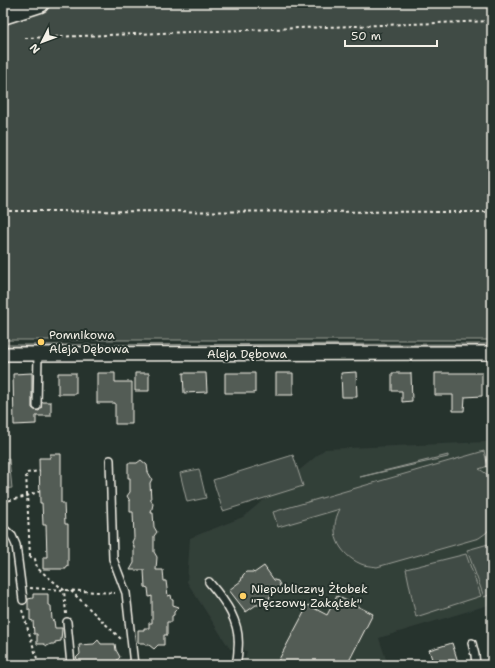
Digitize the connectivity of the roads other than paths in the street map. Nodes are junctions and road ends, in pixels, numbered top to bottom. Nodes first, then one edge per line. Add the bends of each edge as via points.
1 (40, 3) edge
2 (3, 15) edge
3 (3, 354) edge
4 (38, 354) junction
5 (492, 354) edge
6 (37, 406) dead end
7 (110, 460) dead end
8 (3, 528) edge
9 (209, 582) dead end
10 (23, 600) road end
11 (67, 622) road end
12 (472, 643) dead end
13 (71, 665) edge
14 (134, 665) edge
15 (236, 665) edge
16 (476, 665) edge

1 - 2 main road
3 - 4 street, Aleja Dębowa
4 - 5 street, Aleja Dębowa
4 - 6 lane
7 - 14 lane via 113,559 126,593
8 - 10 lane via 12,536 16,545
9 - 15 lane via 221,596 236,624
11 - 13 lane
12 - 16 lane

